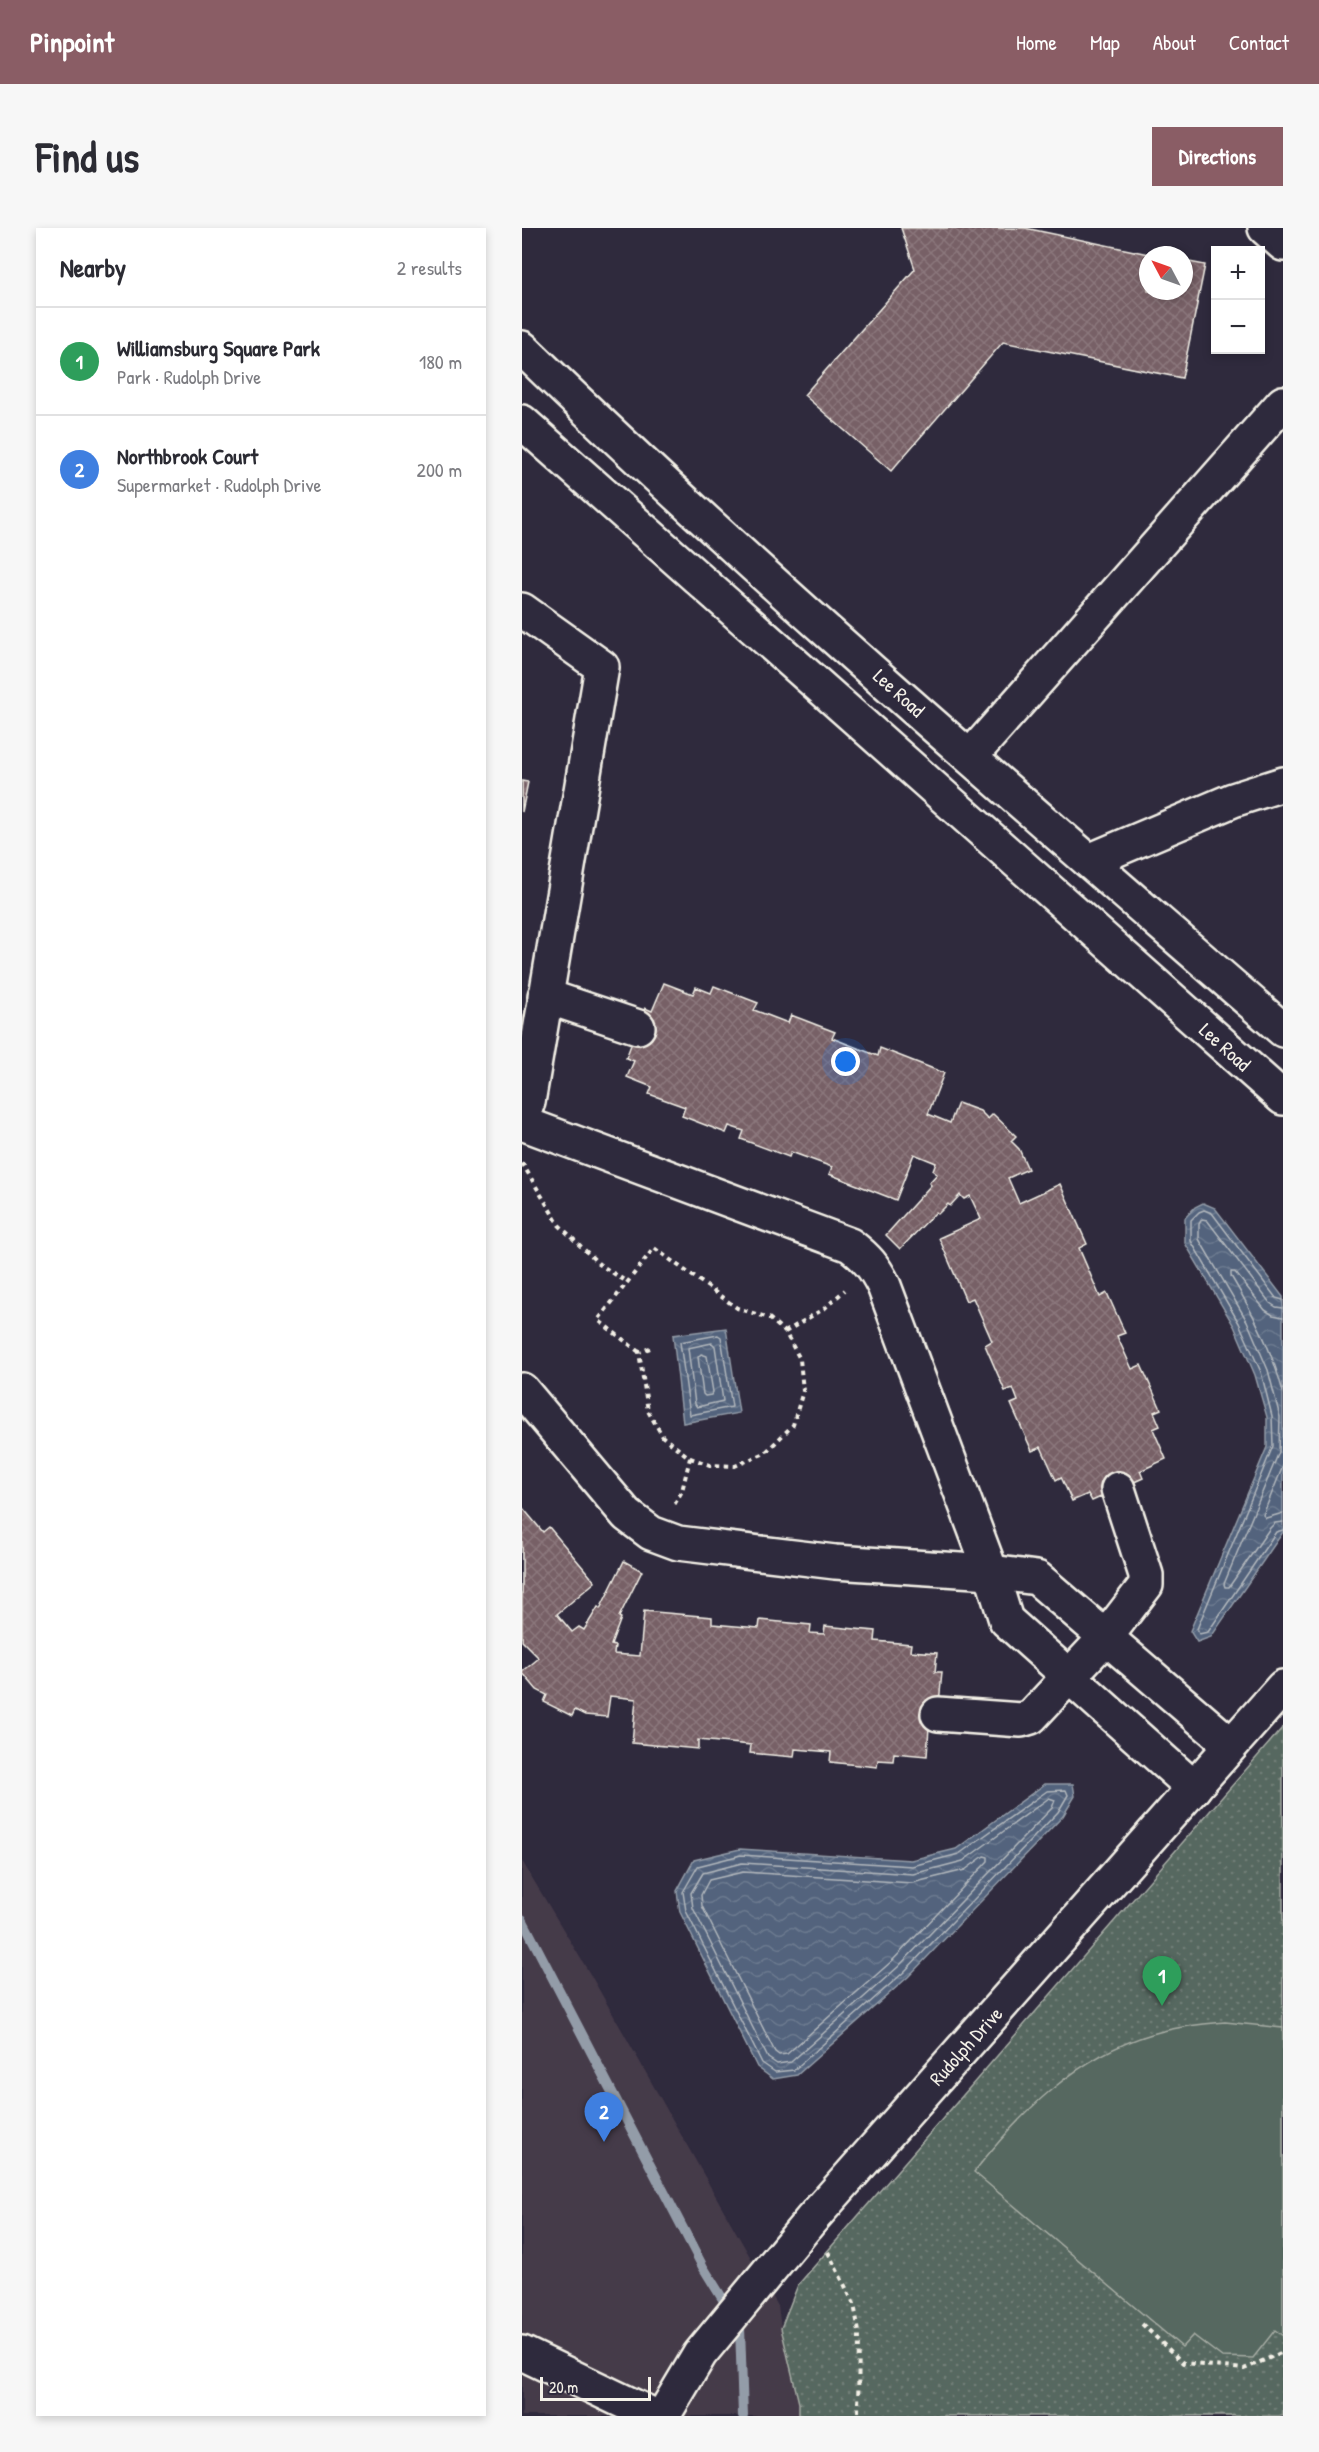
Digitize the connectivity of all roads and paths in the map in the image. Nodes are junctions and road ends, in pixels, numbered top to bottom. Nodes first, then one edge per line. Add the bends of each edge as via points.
1 (1265, 228) edge
2 (1283, 244) edge
3 (522, 348) edge
4 (1283, 403) edge
5 (522, 422) edge
6 (522, 610) edge
7 (969, 757) junction
8 (1283, 784) edge
9 (1089, 861) junction
10 (545, 996) junction
11 (638, 1027) dead end
12 (1283, 1030) edge
13 (1283, 1098) edge
14 (522, 1114) edge
15 (522, 1123) edge
16 (522, 1163) edge
17 (872, 1264) junction
18 (627, 1282) junction
19 (785, 1332) junction
20 (650, 1348) dead end
21 (639, 1352) junction
22 (522, 1390) edge
23 (690, 1458) junction
24 (1118, 1489) dead end
25 (656, 1535) junction
26 (991, 1572) junction
27 (1106, 1637) junction
28 (1070, 1677) junction
29 (1283, 1687) edge
30 (938, 1714) dead end
31 (1231, 1745) junction
32 (1194, 1788) junction
33 (812, 2220) junction
34 (1142, 2324) dead end
35 (1283, 2352) edge
36 (522, 2354) edge
37 (654, 2416) edge
38 (663, 2416) edge
39 (858, 2416) edge

1 - 2 street
3 - 7 street, Lee Road via 611,435
4 - 7 street
5 - 13 street, Lee Road
6 - 10 street via 602,667
7 - 9 street, Lee Road
8 - 9 street via 1233,800
9 - 12 street, Lee Road
10 - 11 street
10 - 14 street via 528,1102
15 - 17 street via 849,1245
16 - 18 path via 566,1233 599,1264
17 - 19 path via 825,1308
17 - 26 street via 884,1286
18 - 19 path via 654,1248 737,1308 769,1318
18 - 21 path via 598,1320
19 - 23 path via 800,1359 803,1391 793,1425 765,1453 735,1466 710,1465
20 - 21 path
21 - 23 path via 648,1411 663,1437
22 - 25 street via 627,1515
23 - 25 path via 682,1491
24 - 27 street via 1146,1585
25 - 26 street via 678,1543 835,1562
26 - 27 street via 1037,1578
26 - 28 street via 1006,1620
27 - 28 street
27 - 31 street
28 - 30 street via 1031,1717 1021,1720
28 - 32 street
29 - 31 street, Rudolph Drive
31 - 32 street, Rudolph Drive
32 - 33 street, Rudolph Drive
33 - 38 street, Rudolph Drive via 700,2355
33 - 39 path via 854,2304 859,2332
34 - 35 path via 1183,2362 1244,2369
36 - 37 street

